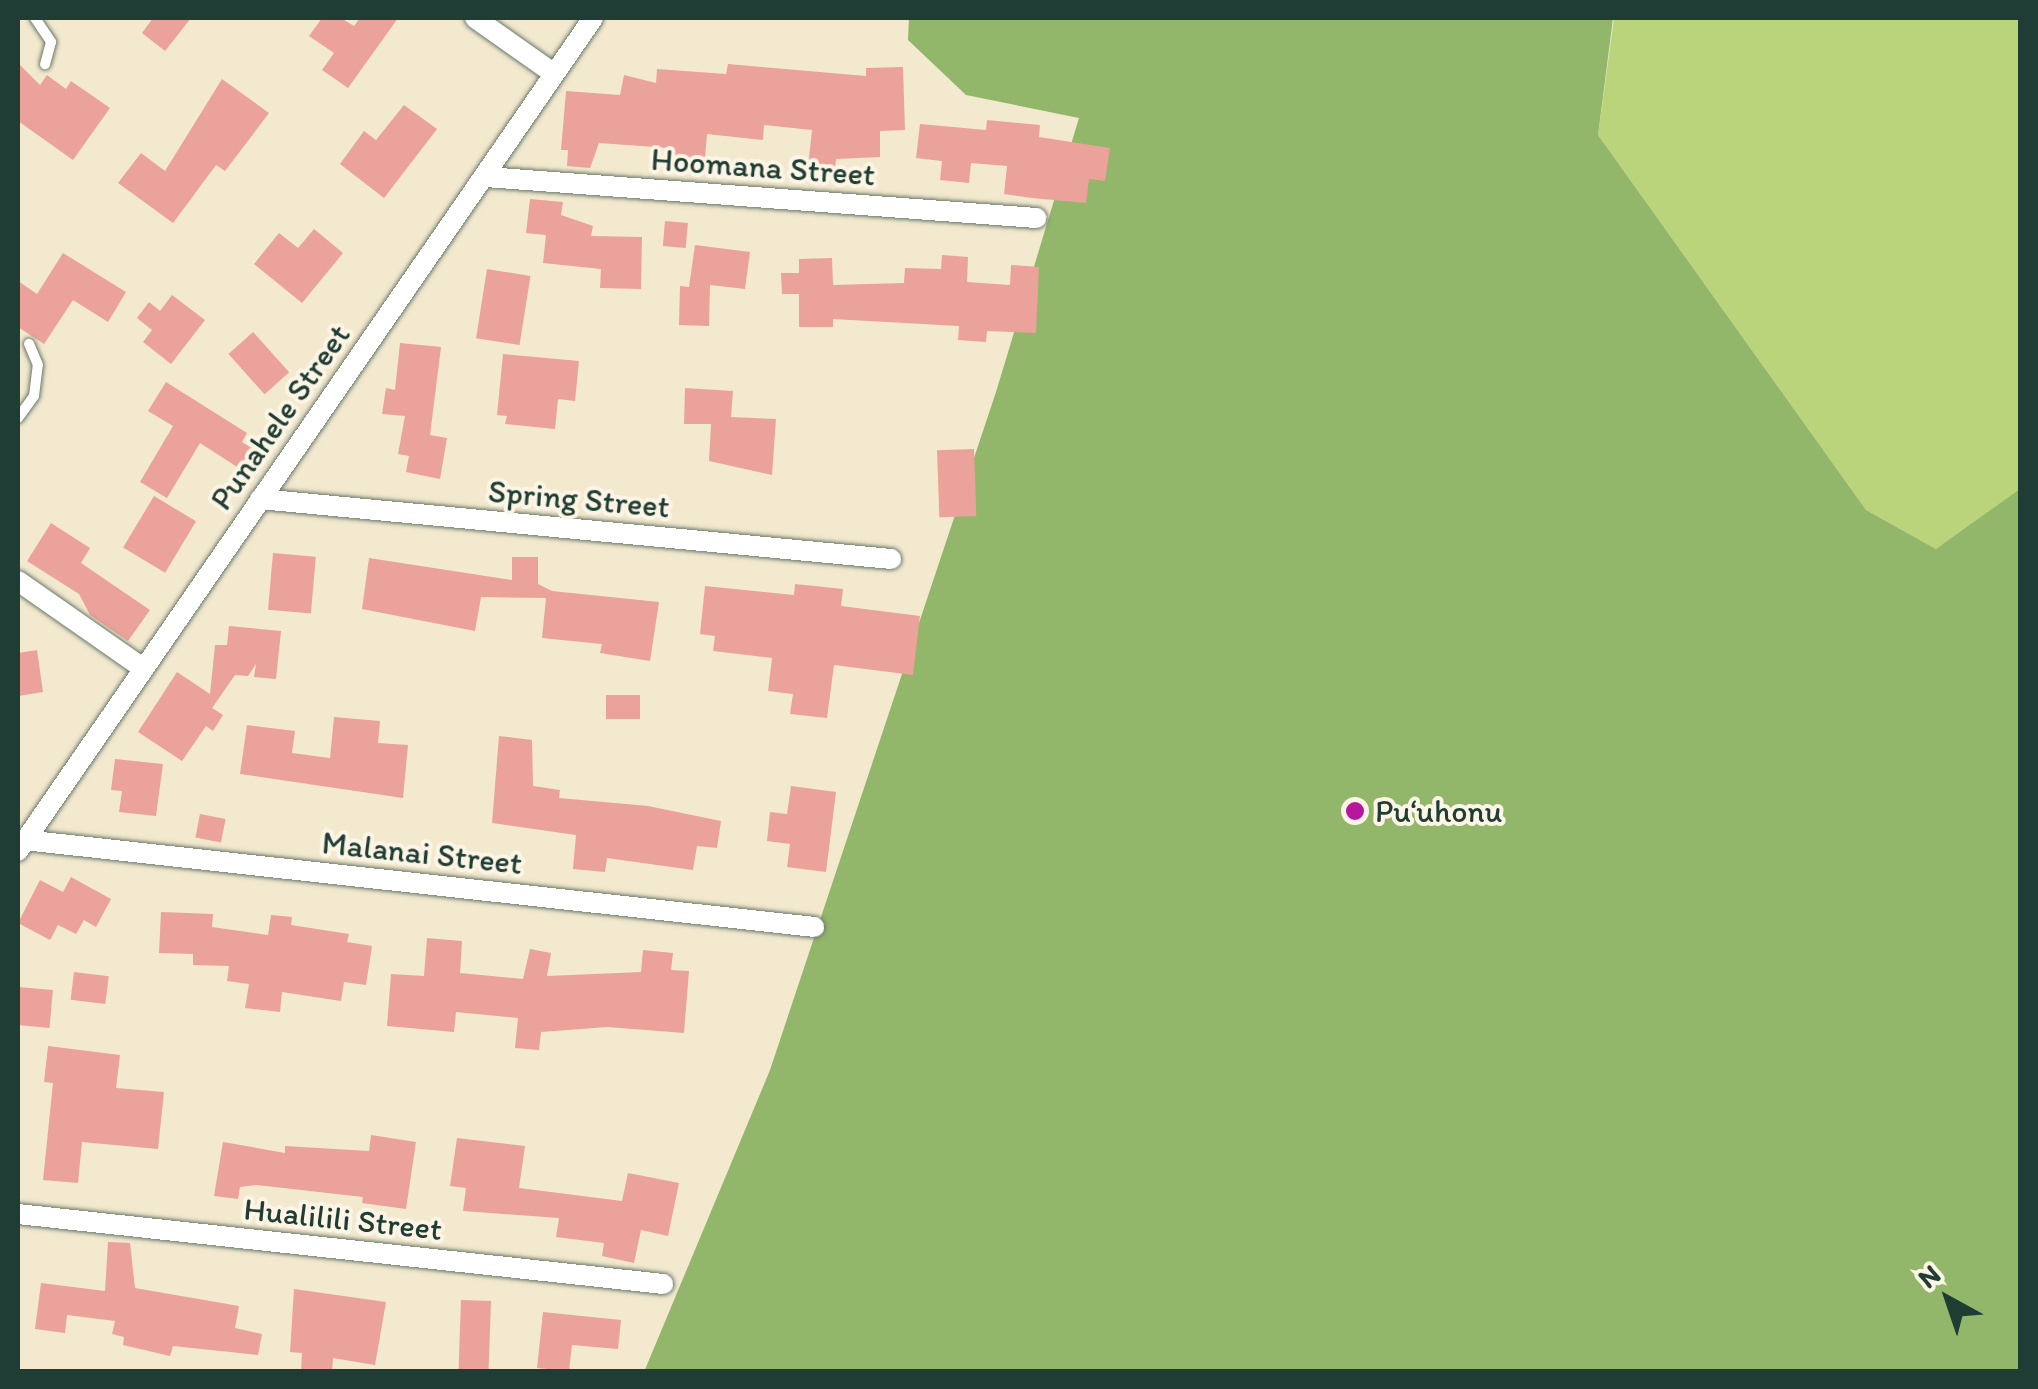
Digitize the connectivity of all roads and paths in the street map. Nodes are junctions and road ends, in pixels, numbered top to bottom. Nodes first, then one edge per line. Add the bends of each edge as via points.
1 (35, 18) edge
2 (475, 18) edge
3 (593, 18) edge
4 (45, 64) dead end
5 (553, 73) junction
6 (486, 177) junction
7 (1036, 218) dead end
8 (28, 344) dead end
9 (18, 418) edge
10 (260, 499) junction
11 (892, 559) dead end
12 (18, 581) edge
13 (140, 666) junction
14 (21, 845) edge
15 (814, 927) dead end
16 (18, 1214) edge
17 (663, 1284) dead end

1 - 4 lane via 51,42
2 - 5 street
3 - 5 street, Punahele Street
5 - 6 street, Punahele Street
6 - 7 street, Hoomana Street
6 - 10 street, Punahele Street
8 - 9 lane via 38,364 34,396
10 - 11 street, Spring Street
10 - 13 street, Punahele Street
12 - 13 street
13 - 14 street, Punahele Street
14 - 15 street, Malanai Street
16 - 17 street, Hualilili Street

